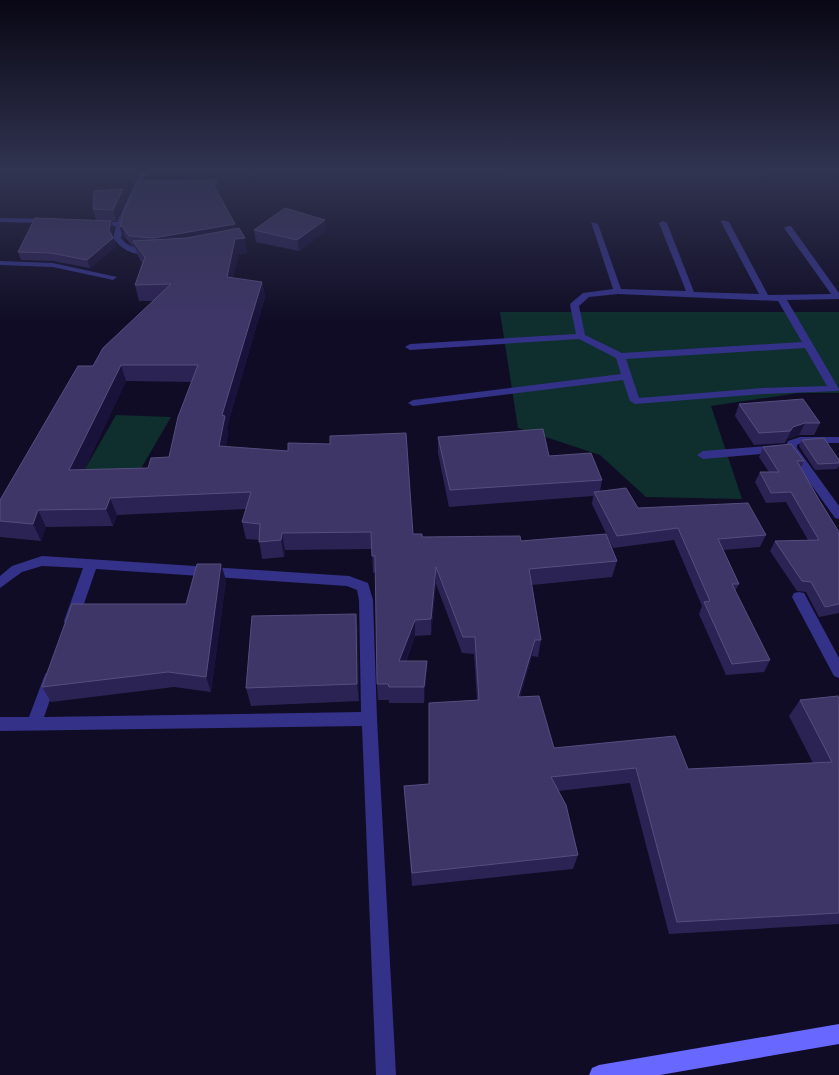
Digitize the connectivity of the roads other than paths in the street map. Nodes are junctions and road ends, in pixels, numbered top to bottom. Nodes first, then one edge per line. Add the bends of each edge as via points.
1 (725, 222) dead end
2 (84, 223) edge
3 (663, 223) dead end
4 (120, 224) joint
5 (594, 224) dead end
6 (788, 228) dead end
7 (159, 252) edge
8 (0, 263) edge
9 (113, 277) dead end
10 (618, 291) junction
11 (691, 294) junction
12 (838, 296) edge
13 (765, 297) junction
14 (781, 298) junction
15 (581, 336) junction
16 (808, 346) junction
17 (410, 347) dead end
18 (620, 356) junction
19 (627, 376) junction
20 (413, 403) dead end
21 (839, 440) edge
22 (791, 448) junction
23 (703, 455) dead end
24 (839, 516) edge
25 (91, 564) junction
26 (0, 583) edge
27 (798, 597) dead end
28 (68, 630) edge
29 (54, 667) edge
30 (839, 672) edge
31 (368, 719) junction
32 (34, 723) junction
33 (0, 724) edge
34 (839, 1034) edge
35 (386, 1075) edge
36 (600, 1075) edge

1 - 13 street
2 - 4 street
3 - 11 street
4 - 7 street via 117,238 123,247 130,251
5 - 10 street
6 - 12 street
8 - 9 street via 53,265
10 - 11 street
10 - 15 street via 586,295 574,305
11 - 13 street
12 - 14 street
13 - 14 street
14 - 16 street
15 - 17 street
15 - 18 street
16 - 18 street
16 - 19 street via 834,389 635,401
18 - 19 street
19 - 20 street
21 - 22 street via 800,440 792,443
22 - 23 street
22 - 24 street
25 - 26 street via 42,561 17,569
25 - 28 street
25 - 31 street via 349,581 363,587 366,600
27 - 30 street
29 - 32 street
31 - 32 street
31 - 35 street
32 - 33 street
34 - 36 main road

